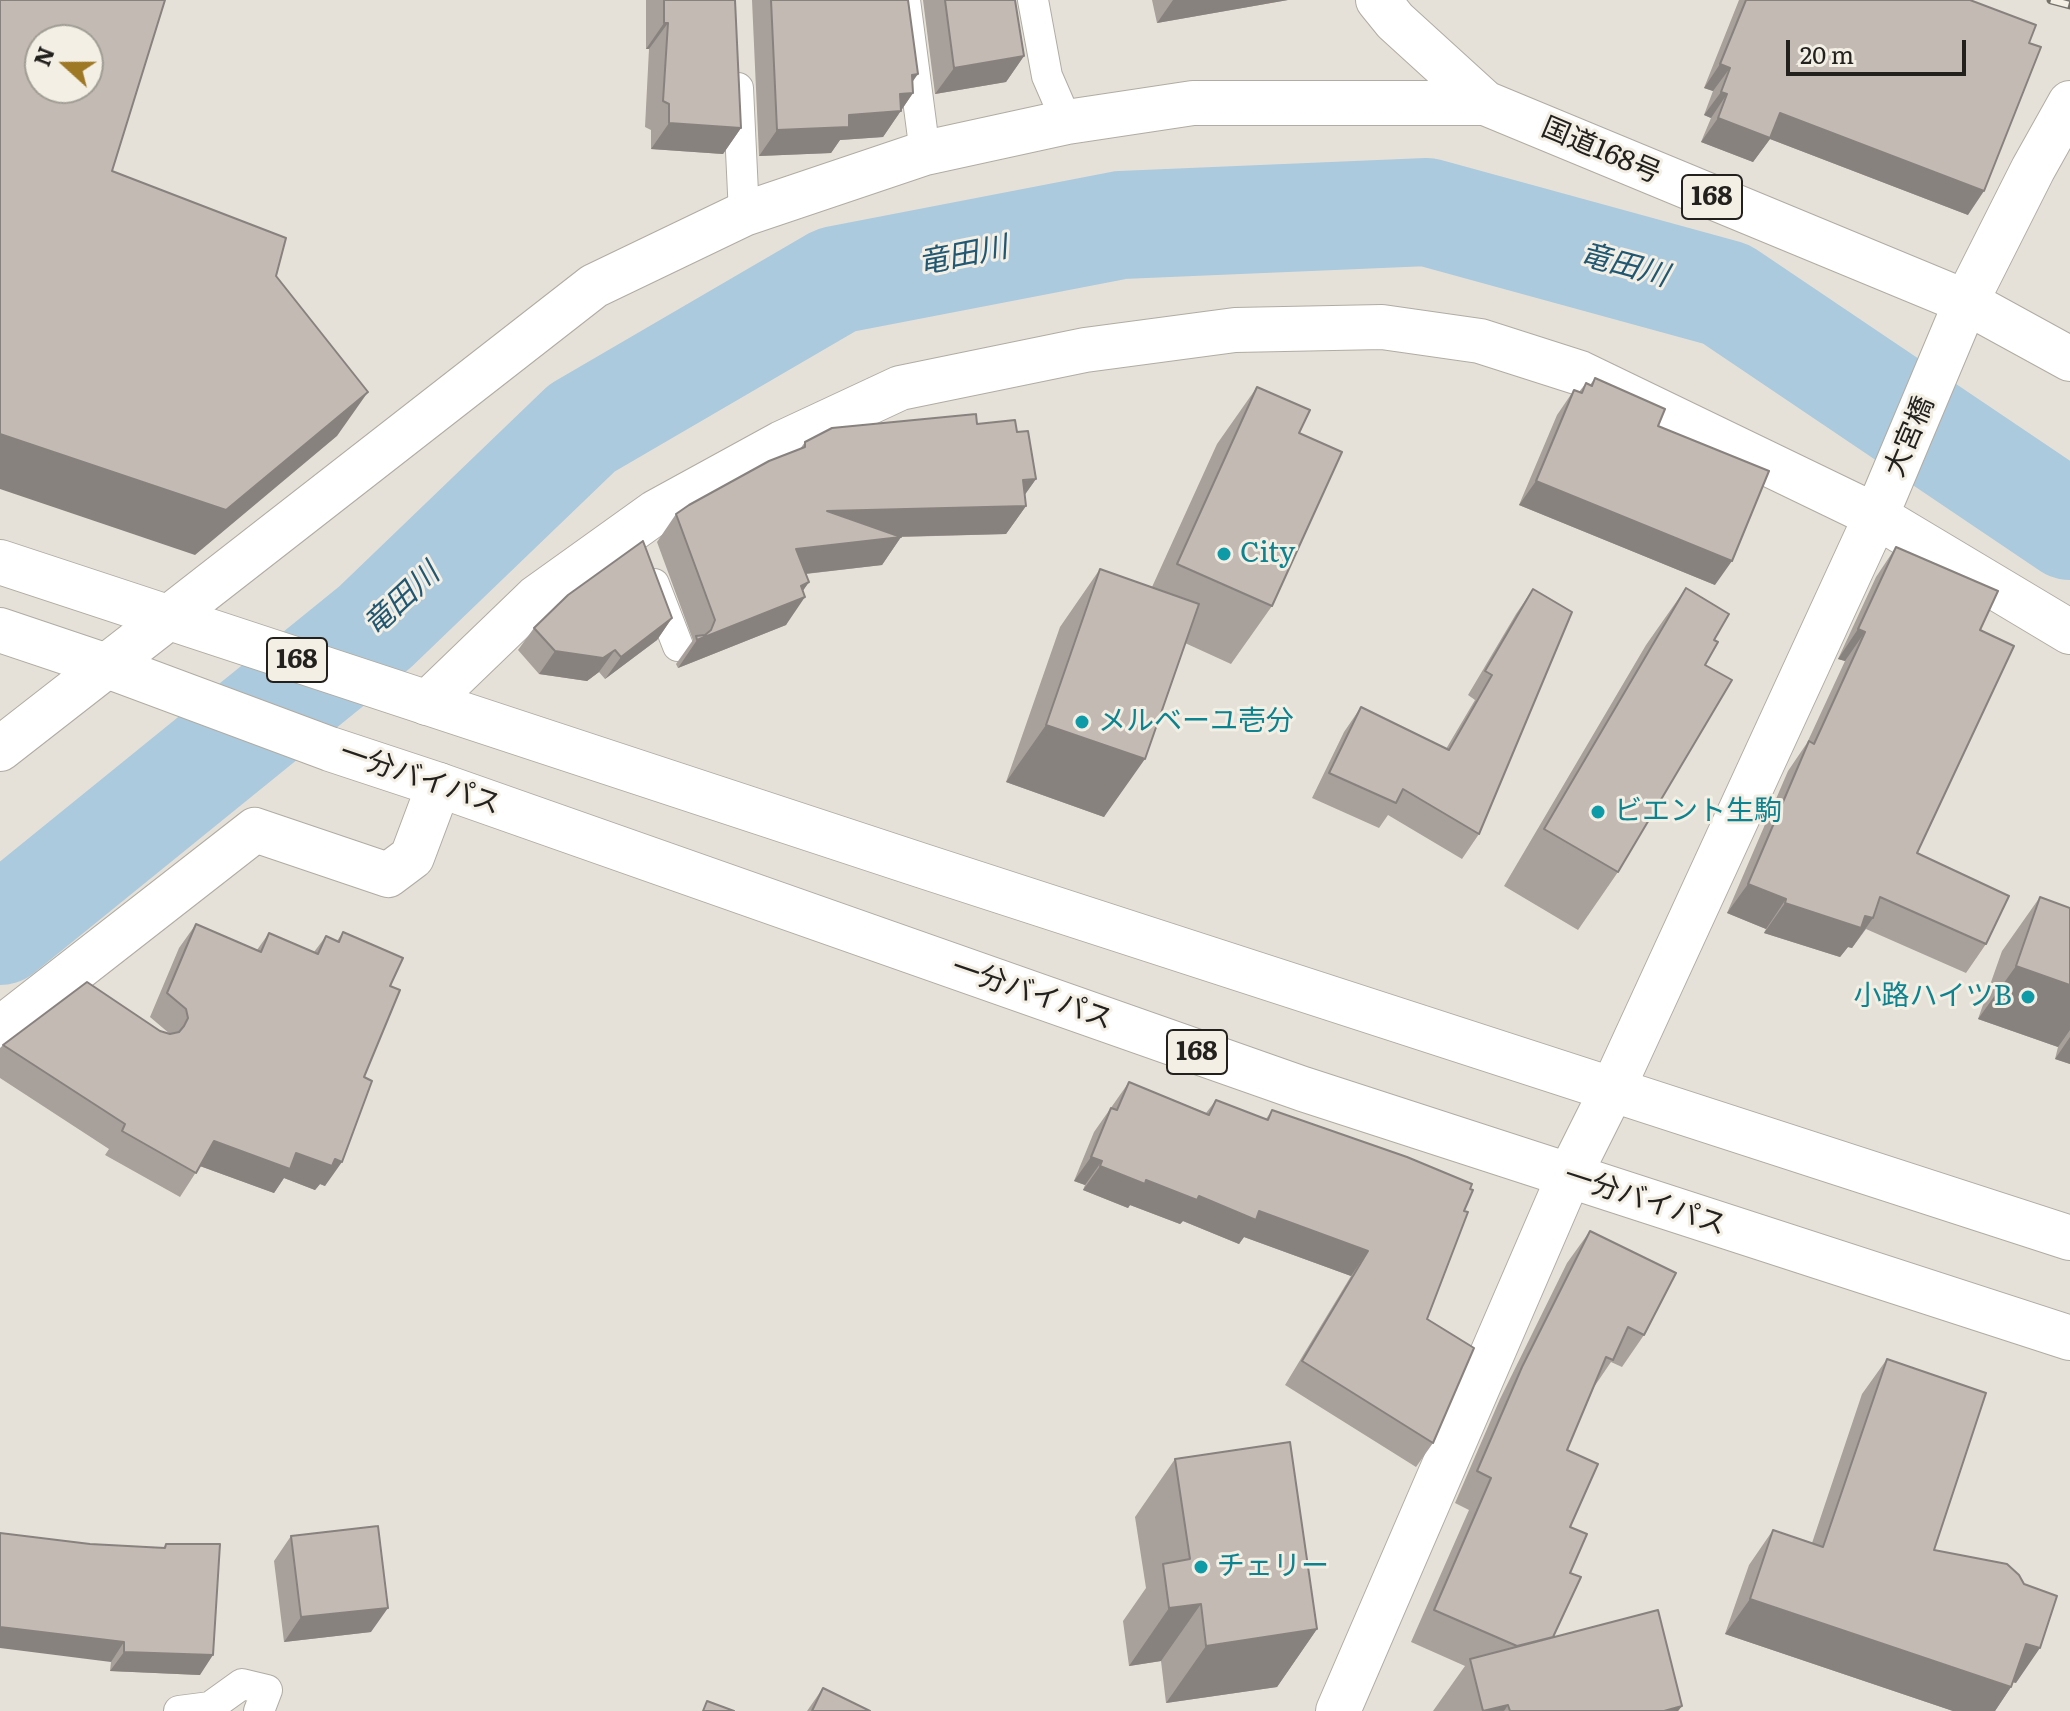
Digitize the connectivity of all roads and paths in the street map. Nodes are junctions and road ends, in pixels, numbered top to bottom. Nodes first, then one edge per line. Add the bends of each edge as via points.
1 (905, 0) edge
2 (1033, 0) edge
3 (1378, 0) edge
4 (737, 61) edge
5 (1485, 103) junction
6 (2070, 103) edge
7 (1067, 122) junction
8 (925, 153) junction
9 (744, 214) junction
10 (1966, 302) junction
11 (2070, 359) edge
12 (1876, 516) junction
13 (633, 530) junction
14 (0, 562) edge
15 (168, 617) junction
16 (0, 630) edge
17 (2070, 632) edge
18 (678, 646) dead end
19 (107, 666) junction
20 (427, 703) junction
21 (0, 749) edge
22 (439, 785) junction
23 (0, 1029) edge
24 (1613, 1088) junction
25 (1569, 1176) junction
26 (2070, 1238) edge
27 (2070, 1338) edge
28 (179, 1711) edge
29 (259, 1711) edge
30 (1338, 1711) edge

1 - 8 lane
2 - 7 lane via 1047,76
3 - 5 main road, 国道168号 / 168
4 - 9 lane
5 - 7 main road via 1193,103
5 - 10 main road, 国道168号 / 168
6 - 10 main road, 大宮橋
7 - 8 main road
8 - 9 main road
9 - 15 main road via 594,286
10 - 11 main road, 国道168号 / 168
10 - 12 main road, 大宮橋
12 - 13 main road via 1580,373 1480,341 1382,327 1220,332 1085,350 900,388 782,443
12 - 17 main road
12 - 24 main road, 大宮橋
13 - 18 lane
13 - 20 main road via 536,598
14 - 15 main road, 168
15 - 19 main road
15 - 20 main road, 168
16 - 19 main road, 一分バイパス / 168
19 - 21 main road
19 - 22 main road, 一分バイパス / 168
20 - 24 main road, 168
22 - 23 main road via 412,857 388,875 255,830 76,989
22 - 25 main road, 一分バイパス / 168 via 1303,1089
24 - 25 main road, 大宮橋
24 - 26 main road, 168
25 - 27 main road, 一分バイパス / 168
25 - 30 main road, 大宮橋
28 - 29 lane via 210,1707 242,1684 267,1690

